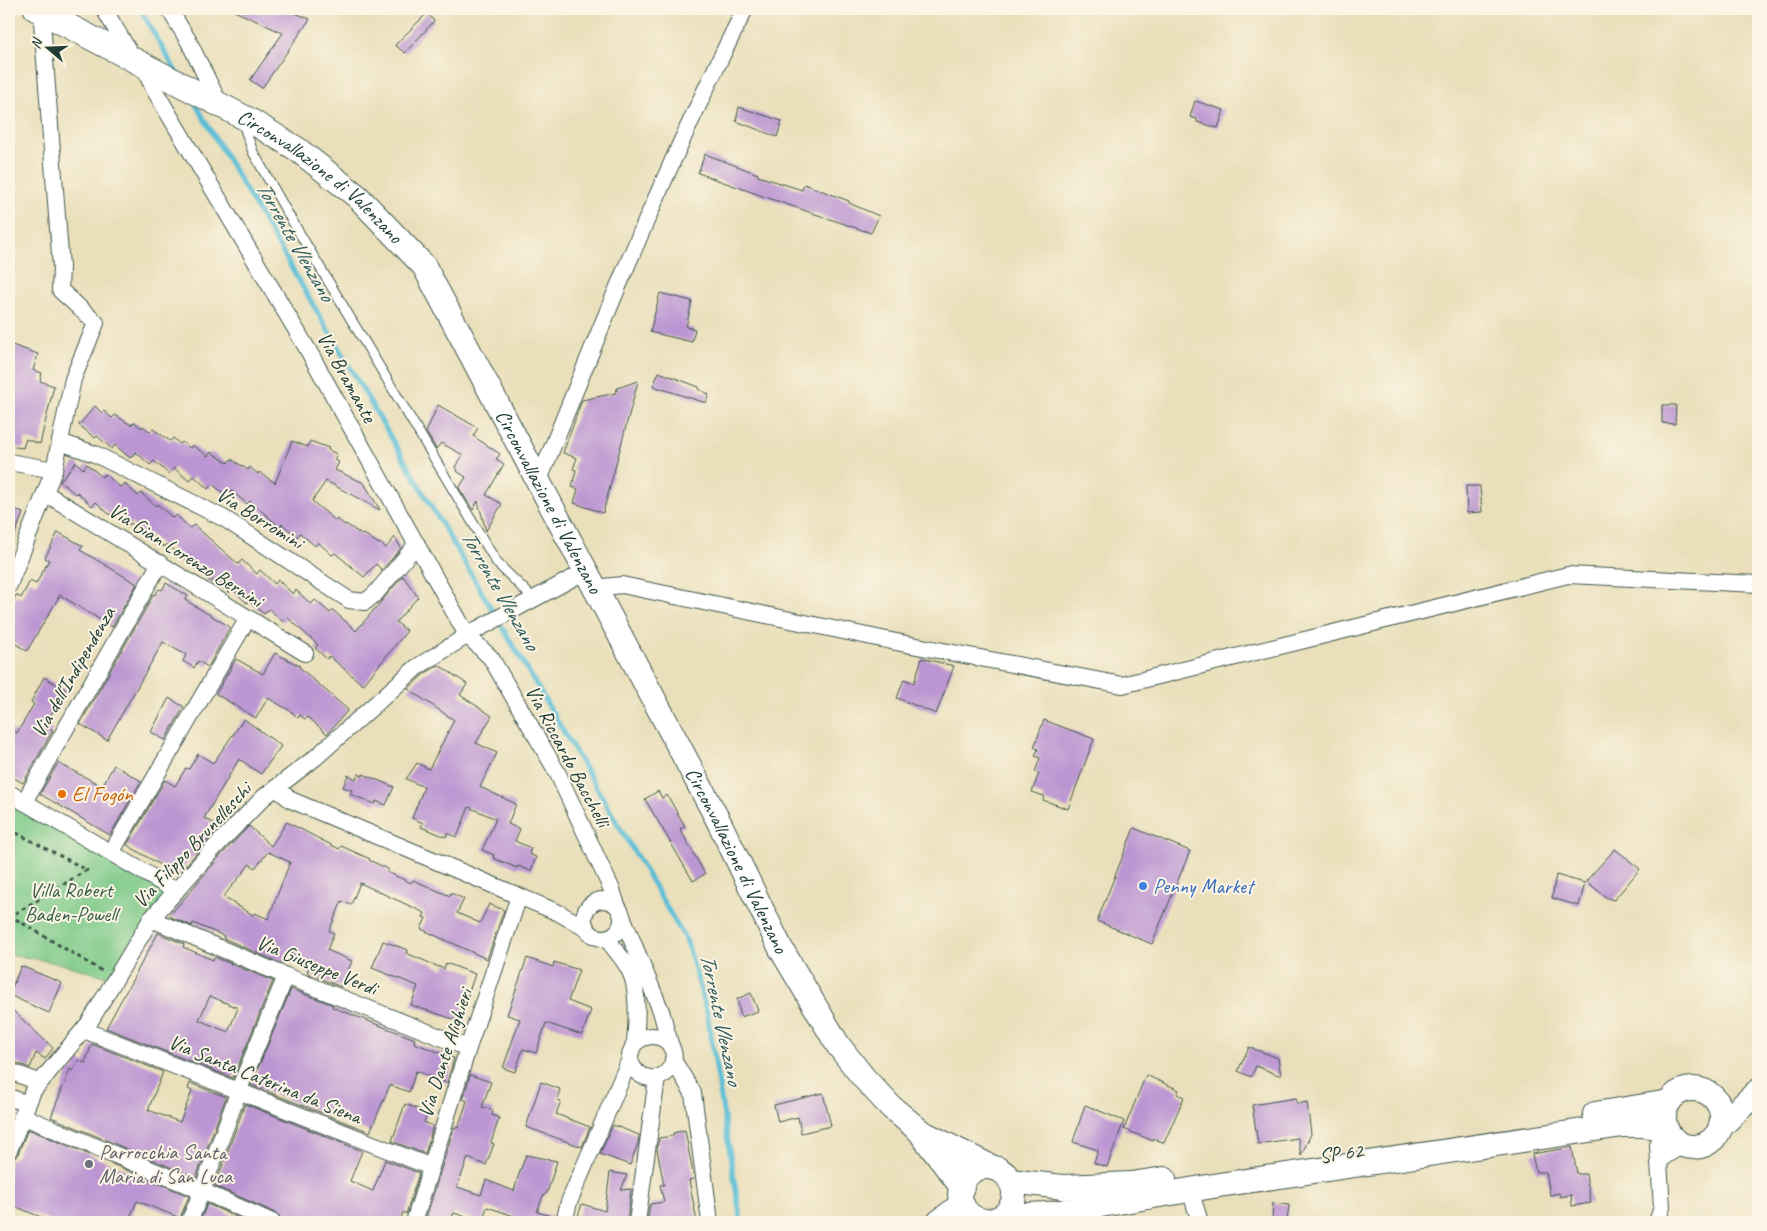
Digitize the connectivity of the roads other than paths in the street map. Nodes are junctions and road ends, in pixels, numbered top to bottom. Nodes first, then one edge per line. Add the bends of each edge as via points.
1 (104, 9) edge
2 (169, 9) edge
3 (745, 9) edge
4 (39, 10) edge
5 (142, 64) junction
6 (225, 108) junction
7 (60, 442) junction
8 (9, 462) edge
9 (54, 470) junction
10 (538, 483) junction
11 (45, 493) junction
12 (417, 544) junction
13 (160, 563) junction
14 (10, 580) edge
15 (589, 580) junction
16 (1758, 584) edge
17 (534, 598) junction
18 (248, 618) junction
19 (472, 633) junction
20 (305, 654) dead end
21 (276, 788) junction
22 (9, 793) edge
23 (24, 802) junction
24 (111, 853) junction
25 (176, 891) junction
26 (519, 896) junction
27 (619, 908) junction
28 (151, 919) junction
29 (587, 929) junction
30 (606, 938) junction
31 (286, 976) junction
32 (84, 1030) junction
33 (468, 1048) junction
34 (632, 1051) junction
35 (672, 1054) junction
36 (9, 1071) edge
37 (657, 1078) junction
38 (39, 1082) junction
39 (1758, 1090) edge
40 (239, 1091) junction
41 (1708, 1093) junction
42 (9, 1097) edge
43 (1669, 1102) junction
44 (25, 1110) junction
45 (1721, 1126) junction
46 (1666, 1128) junction
47 (921, 1132) junction
48 (1683, 1145) junction
49 (9, 1150) edge
50 (1658, 1162) junction
51 (431, 1167) junction
52 (1002, 1175) junction
53 (1190, 1190) junction
54 (202, 1191) junction
55 (962, 1196) junction
56 (990, 1220) edge
57 (189, 1222) edge
58 (272, 1222) edge
59 (414, 1222) edge
60 (564, 1222) edge
61 (637, 1222) edge
62 (710, 1222) edge
63 (939, 1222) edge
64 (1200, 1222) edge
65 (1659, 1222) edge

1 - 5 street, Via Bramante
2 - 6 street
3 - 10 street via 637,239
4 - 5 main road, Circonvallazione di Valenzano
4 - 7 street via 60,290 96,323 73,378
5 - 6 main road, Circonvallazione di Valenzano
5 - 12 street, Via Bramante
6 - 10 main road, Circonvallazione di Valenzano via 297,149 358,197 424,266
6 - 17 lane via 497,563
7 - 9 street
7 - 12 street, Via Borromini via 96,454 226,519 350,600 365,602 375,594
8 - 9 street
9 - 11 street
10 - 15 main road, Circonvallazione di Valenzano
11 - 13 street, Via Gian Lorenzo Bernini
11 - 14 street
12 - 19 street, Via Bramante
13 - 18 street, Via Gian Lorenzo Bernini
13 - 23 street, Via dell'Indipendenza
15 - 16 street via 1122,685 1568,575
15 - 17 street, Via Filippo Brunelleschi
15 - 47 main road, Circonvallazione di Valenzano via 718,822 781,949 838,1045 863,1077
17 - 19 street, Via Filippo Brunelleschi
18 - 20 street, Via Gian Lorenzo Bernini
18 - 24 street
19 - 21 street, Via Filippo Brunelleschi via 417,667 315,758
19 - 27 street, Via Riccardo Bacchelli via 491,658 557,772
21 - 25 street, Via Filippo Brunelleschi via 264,796
21 - 26 street via 291,800
22 - 23 street
23 - 24 street
24 - 25 street
25 - 28 street, Via Filippo Brunelleschi
26 - 29 street
26 - 33 street, Via Dante Alighieri
27 - 29 street via 608,900 591,904 584,914
27 - 30 street via 621,926
27 - 35 street, Via Riccardo Bacchelli via 661,1011
28 - 31 street, Via Giuseppe Verdi
28 - 32 street, Via Filippo Brunelleschi
29 - 30 street via 595,936
30 - 34 street via 634,981 636,1007
31 - 33 street, Via Giuseppe Verdi
31 - 40 street
32 - 38 street, Via Filippo Brunelleschi
32 - 40 street, Via Santa Caterina da Siena
33 - 51 street, Via Dante Alighieri
34 - 35 street via 640,1038 651,1035 662,1038
34 - 37 street via 634,1069 639,1075
34 - 60 street via 569,1202
35 - 37 street via 668,1071
35 - 62 street via 693,1093
36 - 38 street
37 - 61 street
38 - 44 street, Via Filippo Brunelleschi
39 - 41 main road, SP 62
39 - 45 main road, SP 62
40 - 51 street, Via Santa Caterina da Siena
40 - 54 street
41 - 43 main road, SP 62 via 1683,1091
41 - 45 main road via 1720,1108
42 - 44 street
43 - 46 main road via 1664,1119
43 - 52 main road, SP 62 via 1131,1184 1063,1187
44 - 49 street, Via Filippo Brunelleschi
44 - 54 street
45 - 48 main road, SP 62 via 1710,1141 1701,1146
46 - 48 main road via 1674,1140
46 - 50 street via 1658,1145
46 - 53 main road, SP 62 via 1624,1125
47 - 52 main road
47 - 55 main road
48 - 50 street
50 - 65 street via 1662,1207
51 - 59 street, Via Dante Alighieri
52 - 55 main road via 977,1170 965,1179
52 - 56 main road via 1014,1196 1008,1210
53 - 56 main road, SP 62 via 1048,1214
53 - 64 street
54 - 57 street
54 - 58 street
55 - 56 main road via 971,1216
55 - 63 main road

